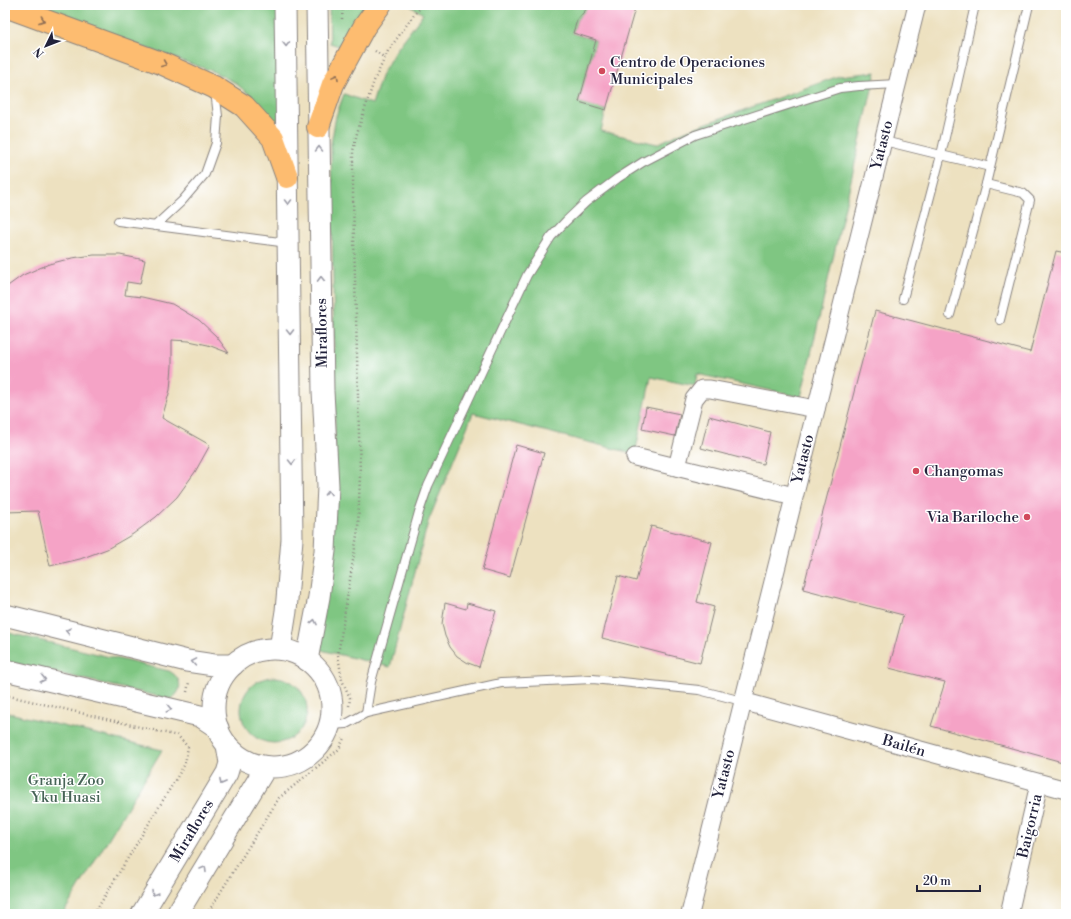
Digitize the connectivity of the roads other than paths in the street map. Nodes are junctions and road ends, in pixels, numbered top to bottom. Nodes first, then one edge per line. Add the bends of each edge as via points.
1 (286, 5) edge
2 (317, 5) edge
3 (380, 5) edge
4 (917, 5) edge
5 (975, 5) edge
6 (1029, 5) edge
7 (5, 6) edge
8 (897, 84) junction
9 (214, 87) junction
10 (318, 127) junction
11 (884, 141) junction
12 (941, 155) junction
13 (990, 167) junction
14 (288, 177) junction
15 (986, 184) junction
16 (118, 221) dead end
17 (155, 226) junction
18 (288, 243) junction
19 (903, 299) dead end
20 (950, 315) dead end
21 (1000, 320) dead end
22 (816, 409) junction
23 (635, 457) dead end
24 (677, 468) junction
25 (794, 496) junction
26 (5, 615) edge
27 (280, 649) junction
28 (307, 660) junction
29 (233, 665) junction
30 (5, 670) edge
31 (742, 701) junction
32 (366, 713) junction
33 (330, 725) junction
34 (222, 736) junction
35 (266, 767) junction
36 (1039, 784) junction
37 (1066, 790) edge
38 (142, 914) edge
39 (177, 914) edge
40 (690, 914) edge
41 (1009, 914) edge

1 -> 14 street
2 - 10 street, Miraflores
10 -> 3 main road via 333,84 364,27
4 - 8 street, Yatasto
5 - 12 lane
6 - 13 lane
7 -> 9 main road via 162,63
8 - 11 street, Yatasto
8 - 32 lane via 840,88 695,135 618,178 586,202 551,237 527,275 428,486 371,682
9 - 14 main road via 244,106 273,138
9 - 17 lane via 218,116 216,143 205,174 182,201
28 -> 10 street, Miraflores via 325,551 328,486 323,391
11 - 12 lane
11 - 22 street, Yatasto
12 - 13 lane
12 - 19 lane
13 - 15 lane
14 -> 18 street
15 - 20 lane
15 - 21 lane via 1023,193 1030,200
16 - 17 lane
17 - 18 lane
18 -> 27 street via 292,539
22 - 24 street via 702,389 694,399
22 - 25 street, Yatasto
23 - 24 street
24 - 25 street
25 - 31 street, Yatasto
29 -> 26 street via 187,661
27 - 28 street, Miraflores via 299,654
27 - 29 street, Miraflores via 260,650 242,657
28 - 33 street, Miraflores via 327,682 332,701
29 - 34 street, Miraflores via 223,674 217,688 214,708
30 -> 34 street via 200,716
31 - 32 lane via 699,690 592,679 501,683
31 - 36 street, Bailén
31 - 40 street, Yatasto
32 - 33 lane via 346,724
33 - 35 street, Miraflores via 324,740 310,755 297,762
34 - 35 street, Miraflores via 238,756
34 -> 38 street, Miraflores via 230,763 226,773
39 -> 35 street, Miraflores
36 - 37 street, Bailén
36 - 41 street, Baigorria

